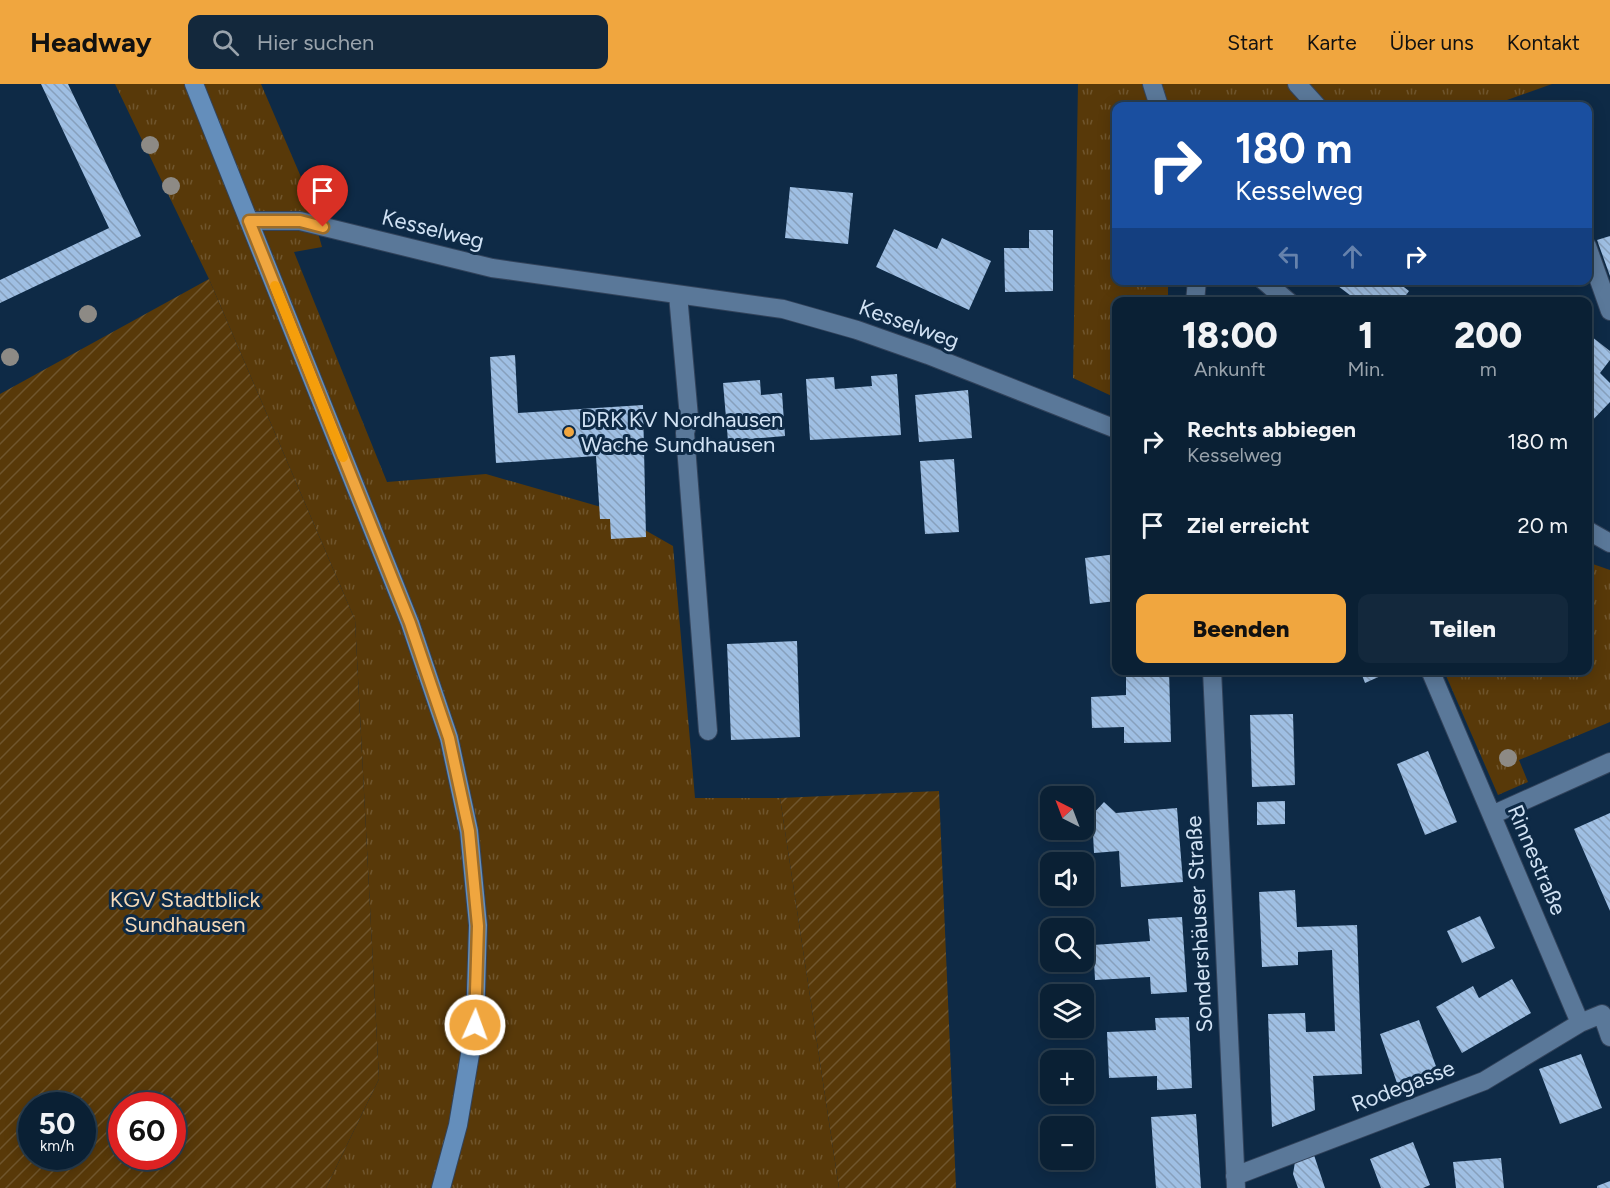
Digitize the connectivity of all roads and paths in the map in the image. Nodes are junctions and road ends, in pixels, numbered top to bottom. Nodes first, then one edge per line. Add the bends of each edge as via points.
1 (194, 84) edge
2 (1152, 84) edge
3 (1297, 84) edge
4 (1158, 102) edge
5 (1313, 102) edge
6 (249, 221) junction
7 (1592, 260) edge
8 (1269, 285) edge
9 (678, 295) junction
10 (1283, 297) edge
11 (1610, 311) edge
12 (1112, 427) edge
13 (1592, 533) edge
14 (1610, 543) edge
15 (1212, 675) edge
16 (1432, 675) edge
17 (708, 731) dead end
18 (1610, 762) edge
19 (1492, 815) junction
20 (1580, 1023) junction
21 (1610, 1037) edge
22 (1235, 1182) edge
23 (441, 1188) edge
24 (1251, 1188) edge

1 - 6 main road
2 - 4 street
3 - 5 street
6 - 9 street, Kesselweg via 300,221 492,268
6 - 23 main road via 410,623 449,738 469,831 478,926 475,1025 458,1125
7 - 11 street
8 - 10 street
9 - 12 street, Kesselweg via 783,309 857,330
9 - 17 street via 690,417 686,433
13 - 14 street
15 - 22 street, Sondershäuser Straße
16 - 19 street, Rinnestraße
18 - 19 street
19 - 20 street, Rinnestraße
20 - 21 street via 1602,1014
20 - 22 street, Rodegasse via 1484,1081
22 - 24 street

